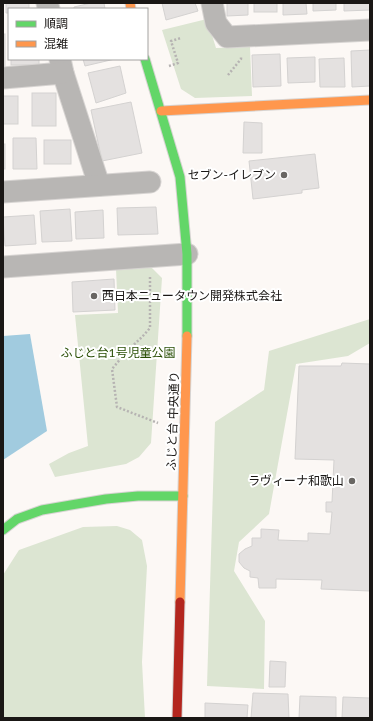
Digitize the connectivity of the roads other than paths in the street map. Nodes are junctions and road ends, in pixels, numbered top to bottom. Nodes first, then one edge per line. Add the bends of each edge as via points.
1 (212, 3) edge
2 (370, 30) edge
3 (145, 60) edge
4 (61, 66) edge
5 (3, 78) edge
6 (370, 100) edge
7 (161, 111) junction
8 (150, 182) dead end
9 (99, 185) junction
10 (3, 192) edge
11 (187, 254) junction
12 (3, 267) edge
13 (182, 496) junction
14 (3, 530) edge
15 (177, 718) edge

1 - 2 street via 216,23 227,37
3 - 7 street, ふじと台 中央通り
4 - 5 street
4 - 9 street
6 - 7 street
7 - 11 street, ふじと台 中央通り via 180,177
8 - 9 street
9 - 10 street
11 - 12 street
11 - 13 street, ふじと台 中央通り via 188,303
13 - 14 street via 106,499 42,510 17,519
13 - 15 street, ふじと台 中央通り

